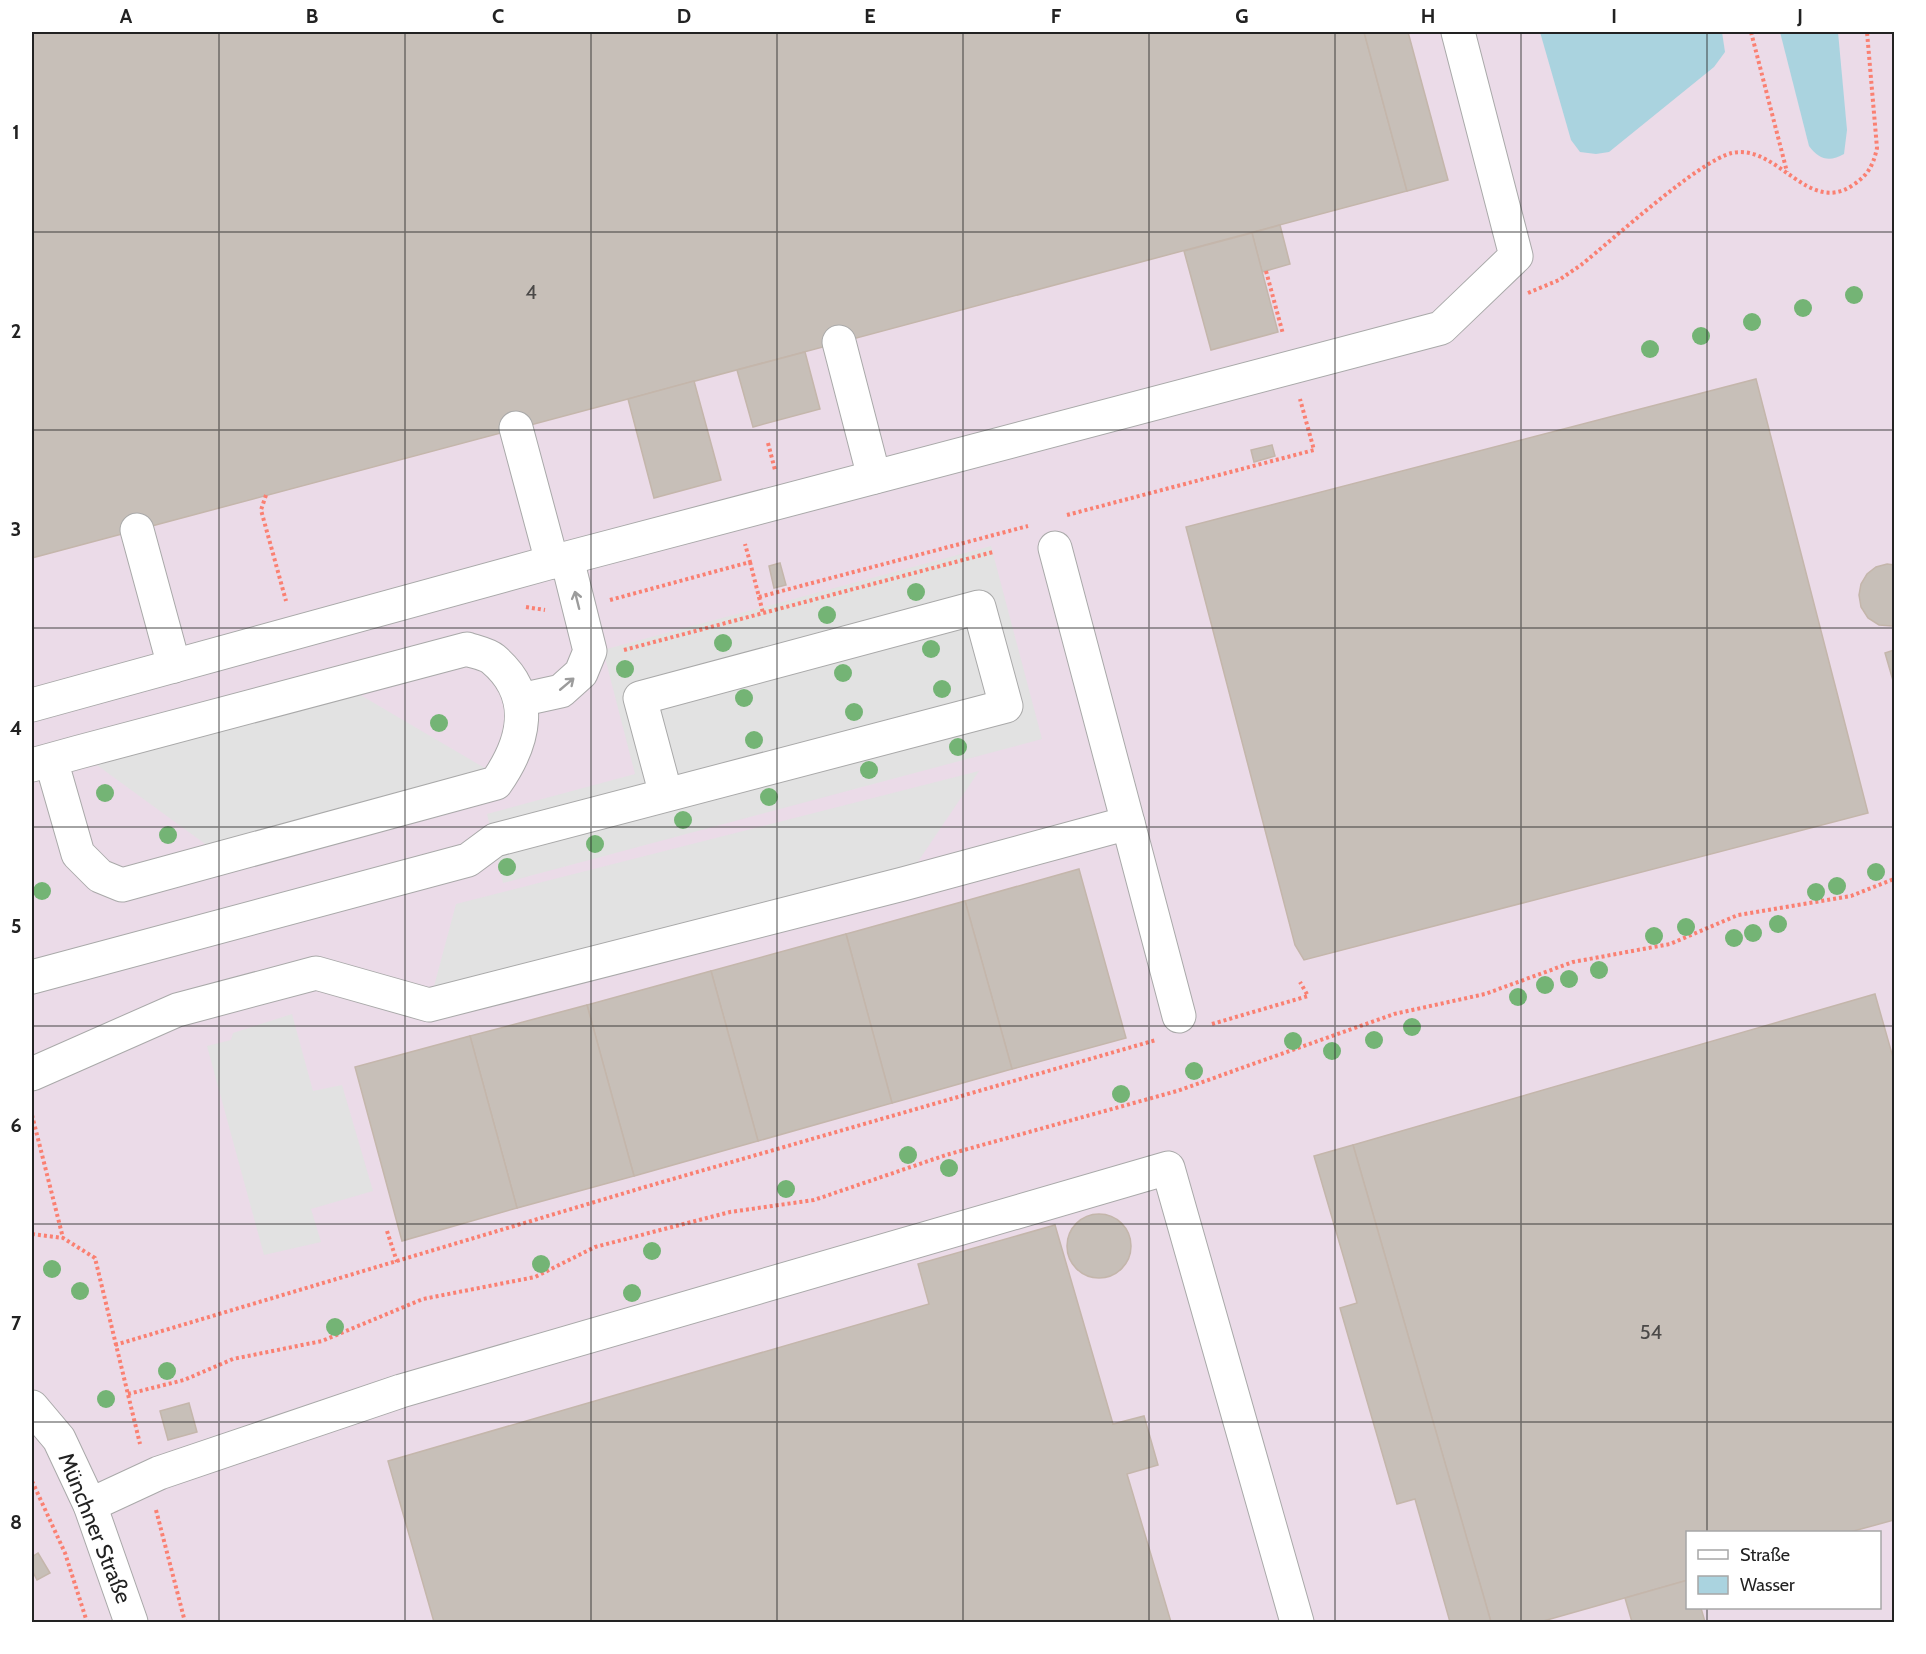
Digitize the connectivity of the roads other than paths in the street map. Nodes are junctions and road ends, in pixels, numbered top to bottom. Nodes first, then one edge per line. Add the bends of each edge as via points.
1 (1458, 32) edge
2 (839, 342) dead end
3 (516, 428) dead end
4 (874, 477) junction
5 (137, 530) dead end
6 (1050, 530) road end
7 (560, 561) junction
8 (174, 666) junction
9 (520, 700) junction
10 (32, 705) edge
11 (41, 762) edge
12 (666, 795) junction
13 (1128, 823) junction
14 (32, 977) edge
15 (1181, 1027) road end
16 (32, 1074) edge
17 (32, 1407) edge
18 (90, 1504) junction
19 (131, 1623) edge
20 (1297, 1623) edge

1 - 4 street via 1516,256 1442,328
2 - 4 street
3 - 7 street
4 - 7 street
5 - 8 street
6 - 13 street
7 - 8 street
9 -> 7 street via 561,691 580,673 590,651
8 - 10 street
9 - 11 street via 509,677 492,657 467,649
9 - 11 street via 522,730 512,761 496,783 122,885 100,876 78,854
12 - 12 street via 1005,706 979,607 640,698
12 - 14 street via 495,840 468,860
13 - 15 street
13 - 16 street via 429,1005 316,973 177,1010
17 - 18 street, Münchner Straße via 59,1438
18 - 19 street, Münchner Straße
18 - 20 street via 148,1478 401,1391 1168,1168

